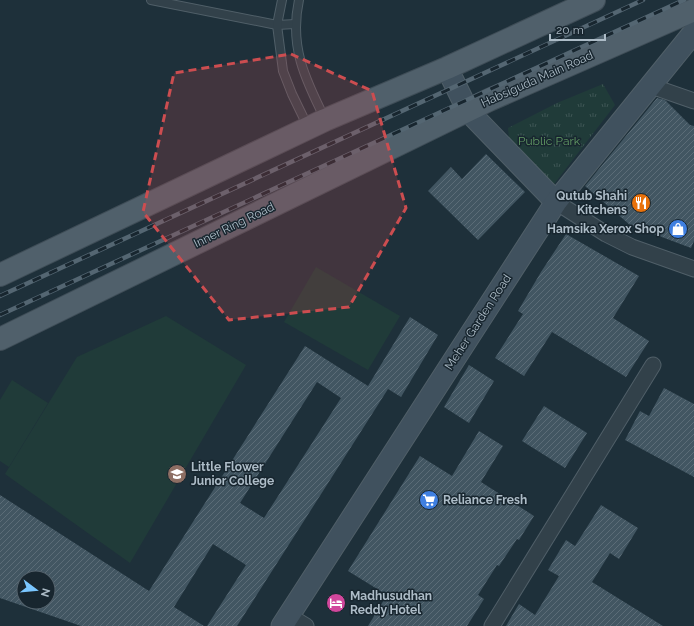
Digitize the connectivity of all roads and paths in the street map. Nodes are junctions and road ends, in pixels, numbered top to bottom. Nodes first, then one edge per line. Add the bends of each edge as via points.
1 (151, 0) edge
2 (282, 0) edge
3 (300, 0) edge
4 (594, 0) edge
5 (694, 10) edge
6 (295, 24) junction
7 (277, 25) junction
8 (694, 32) edge
9 (447, 68) junction
10 (651, 86) junction
11 (694, 101) edge
12 (468, 110) junction
13 (317, 124) junction
14 (556, 202) junction
15 (694, 269) edge
16 (0, 275) edge
17 (0, 339) edge
18 (653, 365) dead end
19 (285, 621) edge
20 (306, 626) edge
21 (492, 626) edge

1 - 7 lane
2 - 7 lane
3 - 6 lane
4 - 9 main road
5 - 12 main road, Habsiguda Main Road
6 - 7 lane
6 - 13 lane via 298,52
7 - 13 lane via 283,71 292,94
8 - 10 main road, Meher Garden Road
9 - 12 main road
9 - 13 main road
10 - 11 street
10 - 14 main road, Meher Garden Road
12 - 14 main road
12 - 17 main road, Inner Ring Road
13 - 16 main road
14 - 15 street via 606,234 632,247
14 - 19 main road, Meher Garden Road
18 - 21 street
19 - 20 street

